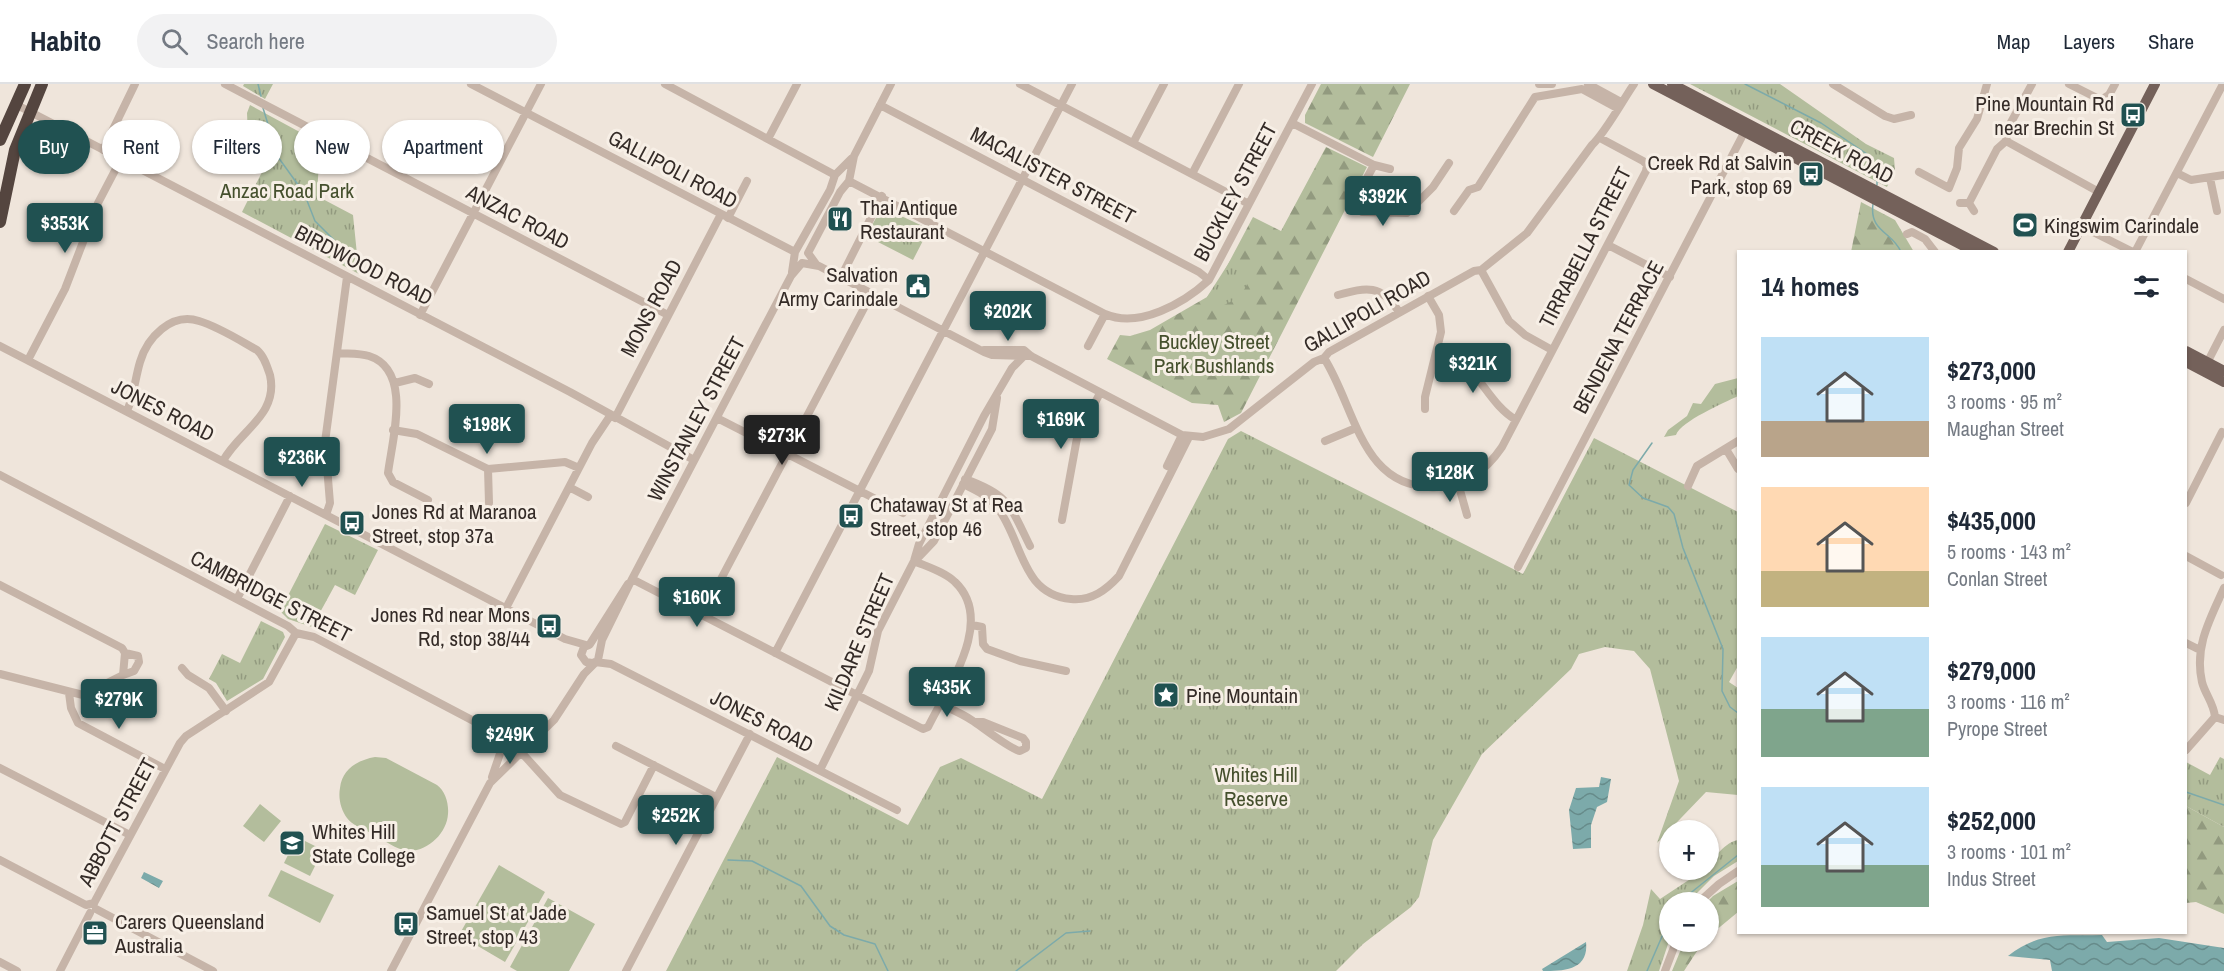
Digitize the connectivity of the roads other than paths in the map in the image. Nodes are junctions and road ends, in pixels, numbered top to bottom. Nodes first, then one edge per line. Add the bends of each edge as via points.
1 (25, 84) edge
2 (42, 84) edge
3 (135, 84) edge
4 (225, 84) edge
5 (471, 84) edge
6 (541, 84) edge
7 (665, 84) edge
8 (797, 84) edge
9 (891, 84) edge
10 (1020, 84) edge
11 (1072, 84) edge
12 (1164, 84) edge
13 (1239, 84) edge
14 (1312, 84) edge
15 (1539, 84) edge
16 (1552, 84) edge
17 (1634, 84) edge
18 (1653, 84) edge
19 (1672, 84) edge
20 (1834, 84) edge
21 (1987, 84) edge
22 (2032, 84) edge
23 (2069, 84) edge
24 (2115, 84) edge
25 (2155, 84) edge
26 (1585, 86) edge
27 (2219, 86) edge
28 (15, 104) junction
29 (880, 105) junction
30 (1061, 105) junction
31 (1619, 105) junction
32 (29, 111) junction
33 (526, 113) junction
34 (1911, 115) dead end
35 (118, 120) edge
36 (1292, 123) junction
37 (1746, 128) junction
38 (1600, 138) junction
39 (768, 139) junction
40 (0, 140) edge
41 (2006, 141) junction
42 (1133, 143) junction
43 (102, 149) edge
44 (854, 156) junction
45 (1449, 163) dead end
46 (1374, 165) junction
47 (1390, 169) dead end
48 (1919, 172) dead end
49 (2177, 173) junction
50 (113, 174) edge
51 (150, 174) edge
52 (1192, 174) junction
53 (836, 175) junction
54 (2224, 175) edge
55 (2210, 178) junction
56 (1022, 179) junction
57 (848, 180) junction
58 (747, 181) dead end
59 (2099, 192) junction
60 (882, 196) junction
61 (1880, 198) junction
62 (1249, 204) junction
63 (1968, 206) dead end
64 (1454, 211) dead end
65 (2217, 211) dead end
66 (473, 214) junction
67 (724, 216) junction
68 (0, 222) edge
69 (2081, 226) junction
70 (1907, 234) dead end
71 (1608, 244) junction
72 (1933, 250) edge
73 (1971, 250) edge
74 (1990, 250) edge
75 (2069, 250) edge
76 (2130, 250) edge
77 (2135, 250) edge
78 (985, 251) junction
79 (801, 256) junction
80 (1481, 270) junction
81 (347, 276) junction
82 (841, 277) junction
83 (1670, 277) junction
84 (1209, 280) junction
85 (2187, 280) edge
86 (872, 293) junction
87 (1338, 295) dead end
88 (1428, 296) junction
89 (2224, 299) edge
90 (1399, 312) junction
91 (1105, 314) junction
92 (420, 315) junction
93 (668, 315) junction
94 (2224, 330) edge
95 (943, 331) junction
96 (0, 346) edge
97 (1088, 346) dead end
98 (981, 350) junction
99 (1437, 350) junction
100 (1552, 350) junction
101 (2187, 352) edge
102 (337, 353) junction
103 (1007, 355) junction
104 (1027, 356) junction
105 (1324, 358) junction
106 (28, 360) junction
107 (2187, 363) edge
108 (2207, 363) junction
109 (1012, 368) junction
110 (2224, 371) edge
111 (2224, 382) edge
112 (395, 383) junction
113 (429, 384) dead end
114 (1100, 393) junction
115 (998, 396) junction
116 (1425, 409) dead end
117 (127, 411) junction
118 (613, 417) junction
119 (717, 418) junction
120 (1516, 420) junction
121 (1356, 428) junction
122 (393, 430) junction
123 (2222, 432) dead end
124 (1186, 436) junction
125 (1325, 441) dead end
126 (1737, 442) edge
127 (1726, 449) junction
128 (787, 454) junction
129 (694, 460) junction
130 (223, 461) junction
131 (1167, 466) dead end
132 (1737, 467) edge
133 (579, 468) junction
134 (488, 469) junction
135 (0, 476) edge
136 (964, 482) junction
137 (1458, 483) junction
138 (1688, 486) dead end
139 (569, 487) junction
140 (859, 492) junction
141 (290, 496) junction
142 (588, 497) dead end
143 (428, 500) dead end
144 (2187, 501) edge
145 (489, 503) dead end
146 (903, 513) dead end
147 (326, 515) junction
148 (1467, 515) dead end
149 (1062, 520) dead end
150 (1030, 546) dead end
151 (2187, 556) edge
152 (914, 561) junction
153 (1518, 567) dead end
154 (2222, 574) edge
155 (632, 579) junction
156 (0, 585) edge
157 (2224, 587) edge
158 (237, 599) junction
159 (506, 608) junction
160 (702, 615) junction
161 (972, 625) junction
162 (296, 633) junction
163 (565, 639) junction
164 (2187, 644) edge
165 (588, 645) junction
166 (2200, 650) junction
167 (600, 651) junction
168 (125, 653) junction
169 (775, 653) junction
170 (582, 656) junction
171 (594, 663) junction
172 (611, 664) junction
173 (182, 668) dead end
174 (1066, 671) dead end
175 (0, 674) edge
176 (123, 675) junction
177 (69, 693) junction
178 (572, 693) junction
179 (857, 696) junction
180 (940, 704) junction
181 (226, 711) junction
182 (2215, 717) junction
183 (2224, 720) edge
184 (975, 722) junction
185 (750, 734) junction
186 (505, 739) junction
187 (616, 746) dead end
188 (2187, 749) edge
189 (523, 750) junction
190 (654, 765) junction
191 (0, 768) edge
192 (165, 768) junction
193 (820, 770) junction
194 (490, 783) junction
195 (716, 797) junction
196 (897, 810) dead end
197 (130, 835) junction
198 (0, 860) edge
199 (1737, 872) edge
200 (1708, 892) edge
201 (92, 907) junction
202 (1672, 952) edge
203 (0, 962) edge
204 (17, 971) edge
205 (60, 971) edge
206 (213, 971) edge
207 (391, 971) edge
208 (626, 971) edge
209 (1665, 971) edge

1 - 28 highway
2 - 32 highway
3 - 35 street
4 - 66 street, ANZAC ROAD
5 - 33 street, GALLIPOLI ROAD
6 - 33 street
7 - 39 street
8 - 39 street
9 - 29 street, WINSTANLEY STREET
10 - 30 street
11 - 30 street
12 - 42 street
13 - 52 street
14 - 36 street, BUCKLEY STREET
15 - 16 street
17 - 31 street, GALLIPOLI ROAD
18 - 37 main road, CREEK ROAD
19 - 37 main road, CREEK ROAD
20 - 34 street via 1885,116
21 - 48 street via 1977,118 1959,148 1949,188
22 - 41 street via 2009,126
23 - 24 street via 2101,100
25 - 59 main road
26 - 31 street
26 - 64 street via 1534,97 1478,187 1469,190
27 - 49 street
28 - 32 street, BIRDWOOD ROAD
28 - 40 highway
29 - 44 street, WINSTANLEY STREET
29 - 56 street, MACALISTER STREET
30 - 42 street
30 - 56 street
31 - 38 street, GALLIPOLI ROAD
32 - 43 street, BIRDWOOD ROAD
32 - 68 highway via 10,166
33 - 66 street
33 - 67 street, GALLIPOLI ROAD
36 - 46 street
36 - 62 street, BUCKLEY STREET
37 - 61 main road, CREEK ROAD
37 - 83 street, BENDENA TERRACE
38 - 71 street, TIRRABELLA STREET via 1647,165
38 - 80 street, GALLIPOLI ROAD via 1527,233
39 - 53 street
41 - 59 street
41 - 63 street via 1997,149
42 - 52 street
44 - 53 street, WINSTANLEY STREET
44 - 57 street, WINSTANLEY STREET
45 - 46 street via 1414,208 1400,214 1362,213 1356,207 1356,198
46 - 47 street
49 - 55 street via 2191,180
49 - 77 street
50 - 106 street via 98,202 65,290
51 - 81 street, BIRDWOOD ROAD
52 - 62 street
53 - 57 street via 846,172
53 - 57 street via 839,185
53 - 79 street, WINSTANLEY STREET
54 - 55 street
55 - 65 street
56 - 78 street
56 - 84 street, MACALISTER STREET
57 - 60 street
57 - 79 street, WINSTANLEY STREET
58 - 67 street, MONS ROAD
59 - 69 main road
60 - 78 street
60 - 82 street
61 - 73 main road, CREEK ROAD
61 - 74 main road, CREEK ROAD
62 - 84 street, BUCKLEY STREET
66 - 92 street
66 - 93 street, ANZAC ROAD
67 - 79 street, GALLIPOLI ROAD
67 - 93 street, MONS ROAD
69 - 75 main road
69 - 76 street
70 - 72 street via 1912,232 1925,239
71 - 83 street
71 - 100 street, TIRRABELLA STREET
78 - 91 street
78 - 95 street
79 - 82 street, GALLIPOLI ROAD
79 - 119 street, WINSTANLEY STREET
80 - 88 street, GALLIPOLI ROAD
80 - 100 street via 1509,321
81 - 92 street, BIRDWOOD ROAD
81 - 102 street
82 - 86 street, GALLIPOLI ROAD
83 - 153 street, BENDENA TERRACE
84 - 91 street, BUCKLEY STREET via 1181,300 1143,317 1116,319
85 - 89 street
86 - 95 street, GALLIPOLI ROAD
86 - 128 street
87 - 90 street via 1360,289 1378,291 1390,297
88 - 90 street, GALLIPOLI ROAD
88 - 99 street via 1441,322
90 - 105 street, GALLIPOLI ROAD
91 - 97 street
92 - 118 street, BIRDWOOD ROAD
93 - 118 street, MONS ROAD
94 - 108 street
95 - 98 street, GALLIPOLI ROAD
95 - 140 street
96 - 106 street, JONES ROAD
98 - 103 street, GALLIPOLI ROAD
98 - 104 street, GALLIPOLI ROAD via 1015,348 1024,350
99 - 116 street
99 - 120 street via 1463,362
100 - 120 street, TIRRABELLA STREET
101 - 108 main road
102 - 112 street via 377,359
102 - 147 street via 326,442 330,503
103 - 104 street, GALLIPOLI ROAD
103 - 109 street
104 - 109 street, KILDARE STREET
104 - 114 street, GALLIPOLI ROAD
105 - 121 street, TIRRABELLA STREET
105 - 124 street, GALLIPOLI ROAD via 1229,429 1210,436
106 - 117 street, JONES ROAD
107 - 111 main road
108 - 110 main road
109 - 115 street, KILDARE STREET
112 - 113 street via 415,378
112 - 122 street
114 - 124 street, GALLIPOLI ROAD
114 - 149 street via 1077,438
115 - 136 street, KILDARE STREET via 992,429
115 - 152 street, KILDARE STREET via 919,543
117 - 130 street, JONES ROAD
117 - 130 street via 145,348 168,325 198,320 257,350 270,378 270,400 260,418
118 - 129 street, BIRDWOOD ROAD
118 - 133 street, MONS ROAD
119 - 128 street
119 - 129 street, WINSTANLEY STREET
120 - 137 street, TIRRABELLA STREET via 1485,468
121 - 125 street
121 - 137 street, TIRRABELLA STREET via 1369,454 1392,475 1418,486 1446,487
122 - 134 street via 417,434
122 - 143 street via 389,478
123 - 144 street
124 - 131 street
124 - 136 street via 1119,576 1090,597 1063,598 1041,588 1026,570 999,509
126 - 127 street
127 - 132 street
127 - 138 street via 1697,466
128 - 140 street
128 - 160 street
129 - 155 street, WINSTANLEY STREET
130 - 141 street, JONES ROAD
133 - 134 street via 565,462
133 - 139 street, MONS ROAD
134 - 145 street
135 - 158 street, CAMBRIDGE STREET
136 - 150 street via 1000,494
136 - 152 street, KILDARE STREET via 934,541
137 - 148 street
139 - 142 street
139 - 159 street, MONS ROAD
140 - 146 street
140 - 169 street
141 - 147 street, JONES ROAD
141 - 158 street
147 - 159 street, JONES ROAD
151 - 154 street
152 - 161 street via 956,582
152 - 179 street, KILDARE STREET via 878,631 869,671
154 - 157 street via 2220,582
155 - 160 street
155 - 165 street, WINSTANLEY STREET via 621,591 596,639
155 - 167 street, WINSTANLEY STREET
156 - 168 street
157 - 166 street
158 - 162 street, CAMBRIDGE STREET
159 - 163 street, JONES ROAD
160 - 169 street
161 - 174 street via 981,627 987,649
161 - 180 street via 969,645
162 - 181 street, ABBOTT STREET via 268,682
162 - 186 street, CAMBRIDGE STREET via 314,637
163 - 165 street, JONES ROAD
163 - 170 street, JONES ROAD
164 - 166 street
165 - 167 street, JONES ROAD
165 - 170 street, WINSTANLEY STREET
166 - 182 street via 2202,680
167 - 171 street, WINSTANLEY STREET
167 - 172 street, JONES ROAD
168 - 176 street
168 - 176 street via 138,656 139,662 134,671
169 - 179 street
170 - 171 street, JONES ROAD
170 - 178 street, WINSTANLEY STREET
171 - 172 street, JONES ROAD
171 - 178 street, WINSTANLEY STREET
172 - 185 street, JONES ROAD
173 - 181 street via 209,688
175 - 177 street
176 - 177 street via 88,693
177 - 192 street via 78,723
178 - 189 street, WINSTANLEY STREET via 554,720
179 - 180 street via 923,729 928,727
179 - 193 street, KILDARE STREET
180 - 184 street
181 - 192 street, ABBOTT STREET via 186,736
182 - 183 street
182 - 188 street
184 - 184 street via 1023,738 1026,748 1015,750
185 - 193 street, JONES ROAD
185 - 195 street
186 - 189 street, CAMBRIDGE STREET
186 - 194 street
187 - 190 street
189 - 190 street via 560,795 621,824
189 - 194 street, WINSTANLEY STREET
190 - 195 street
191 - 197 street
192 - 197 street, ABBOTT STREET
193 - 196 street, JONES ROAD
194 - 207 street
195 - 208 street
197 - 201 street, ABBOTT STREET
198 - 201 street
199 - 200 street
201 - 205 street, ABBOTT STREET
201 - 206 street
202 - 209 street
203 - 204 street

